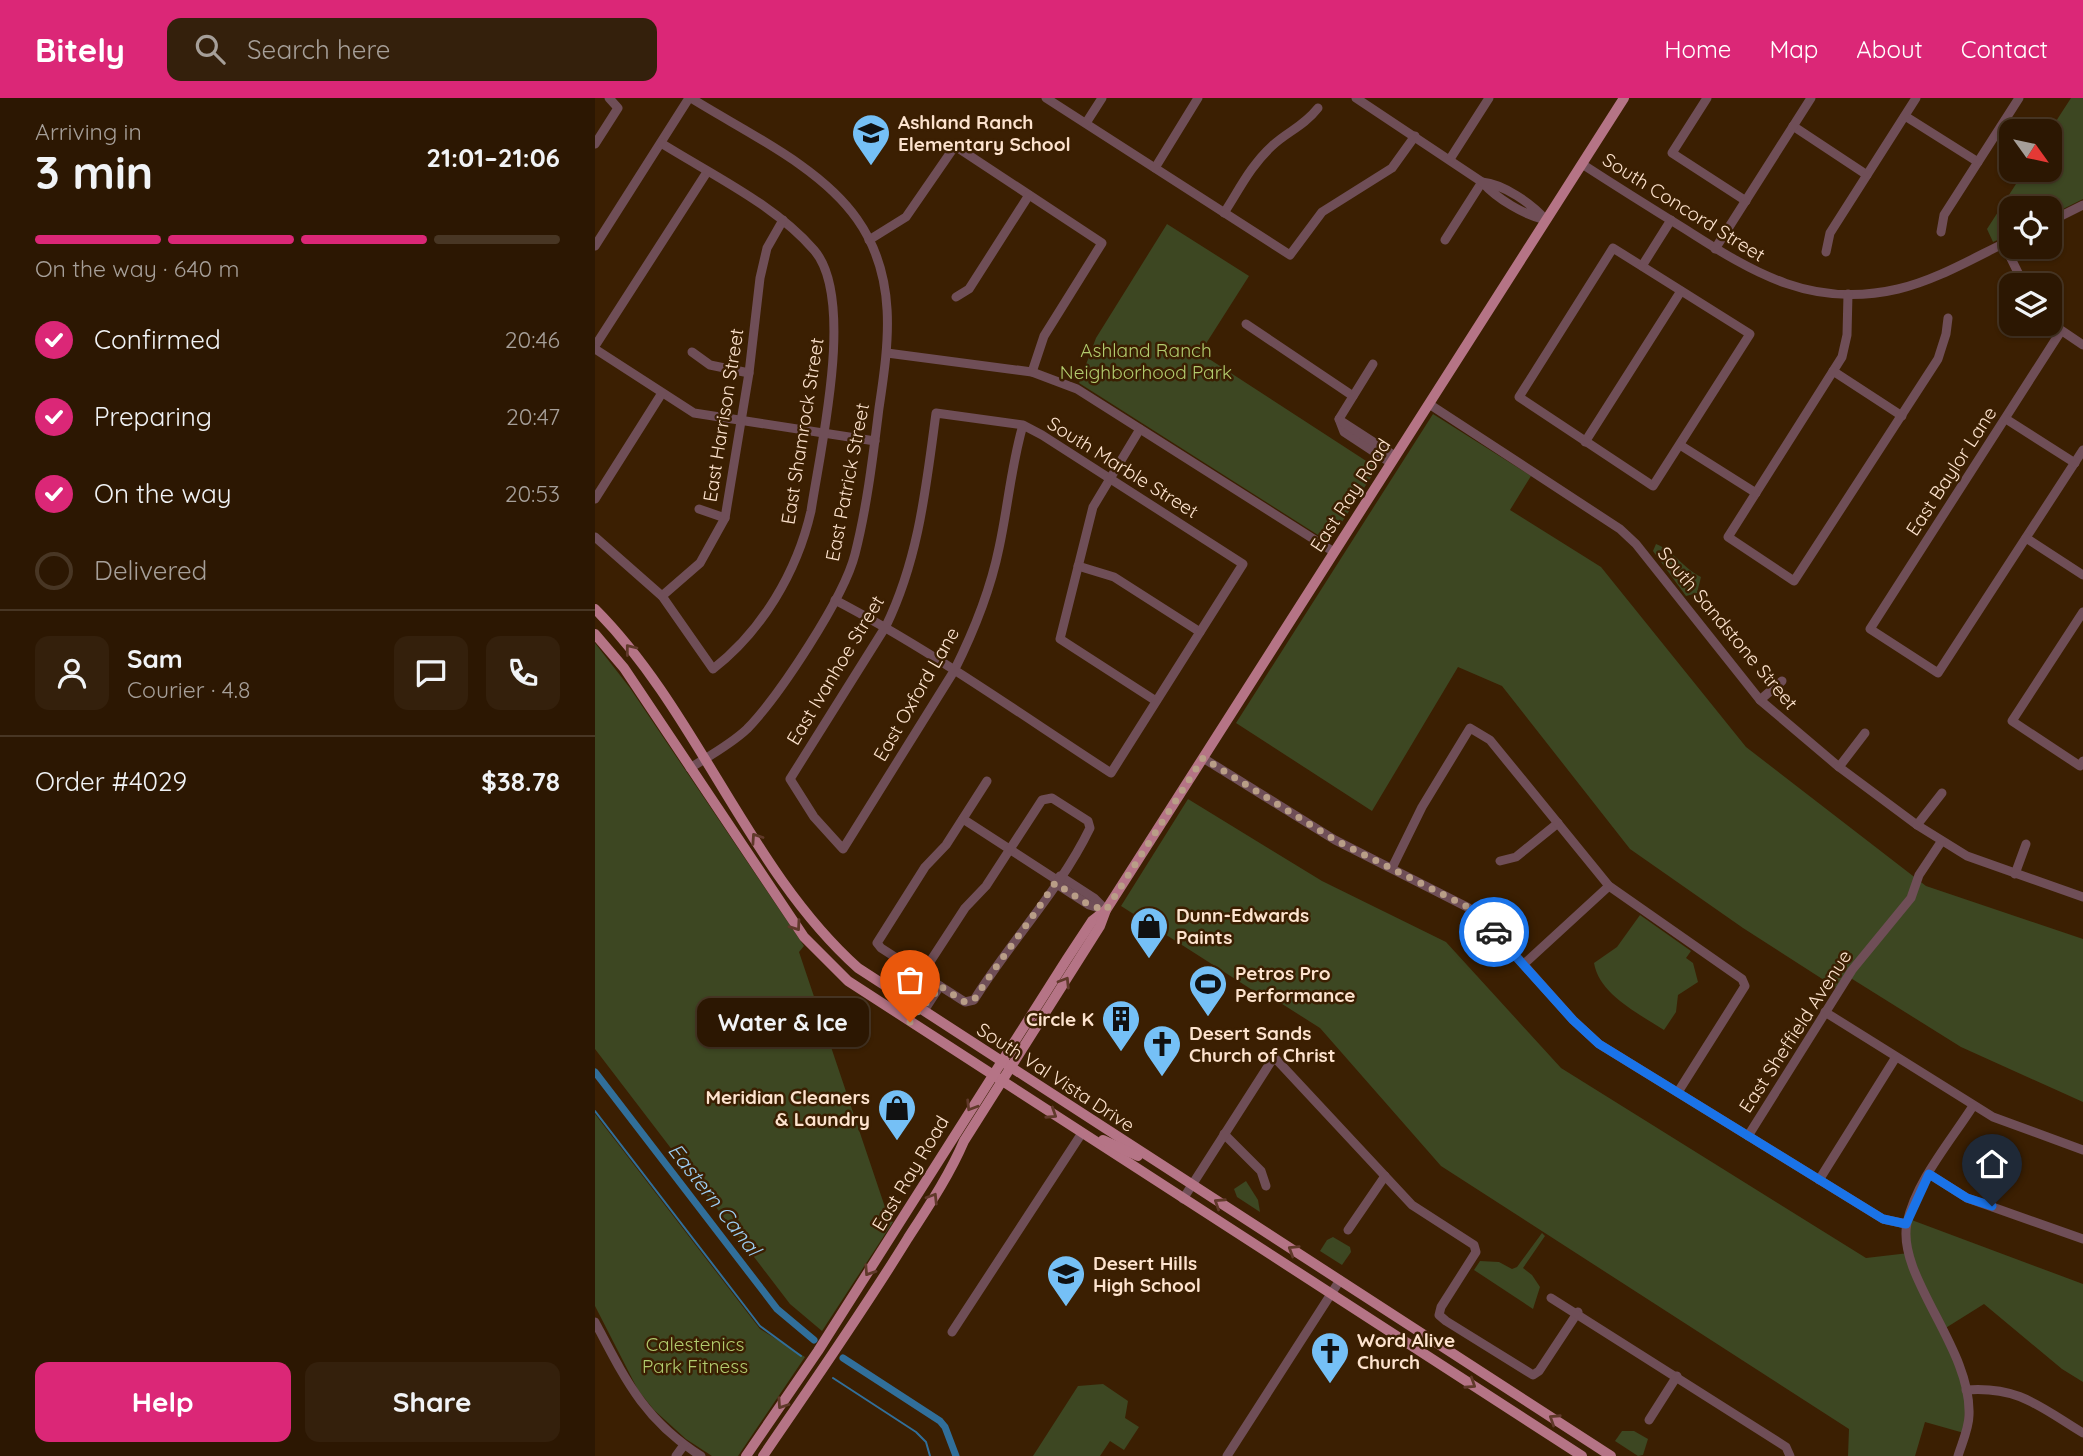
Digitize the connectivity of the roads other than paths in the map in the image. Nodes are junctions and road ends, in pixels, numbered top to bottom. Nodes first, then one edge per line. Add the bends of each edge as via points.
1 (609, 98) edge
2 (690, 98) edge
3 (1046, 98) edge
4 (1102, 98) edge
5 (1198, 98) edge
6 (1356, 98) edge
7 (1489, 98) edge
8 (1623, 98) edge
9 (1707, 98) edge
10 (1811, 98) edge
11 (1916, 98) edge
12 (2019, 98) edge
13 (1318, 108) dead end
14 (1905, 116) junction
15 (1086, 123) junction
16 (1793, 126) junction
17 (1415, 136) junction
18 (661, 143) junction
19 (595, 144) edge
20 (1450, 159) junction
21 (1978, 162) junction
22 (1582, 164) junction
23 (1155, 168) junction
24 (707, 172) junction
25 (1867, 175) junction
26 (1482, 182) junction
27 (1029, 195) junction
28 (1746, 201) junction
29 (2083, 205) edge
30 (1224, 213) junction
31 (2062, 216) edge
32 (783, 220) junction
33 (1546, 220) junction
34 (1671, 220) junction
35 (1941, 232) dead end
36 (869, 240) junction
37 (1445, 240) dead end
38 (595, 246) edge
39 (1999, 246) edge
40 (1716, 249) junction
41 (1826, 252) dead end
42 (1642, 266) junction
43 (1681, 291) junction
44 (1848, 294) junction
45 (955, 297) dead end
46 (1948, 318) dead end
47 (1246, 324) dead end
48 (2062, 332) edge
49 (2058, 336) edge
50 (2083, 345) edge
51 (595, 348) edge
52 (692, 352) dead end
53 (887, 353) junction
54 (1373, 364) dead end
55 (1032, 372) junction
56 (1833, 372) junction
57 (749, 373) junction
58 (662, 393) junction
59 (1353, 396) junction
60 (1429, 404) junction
61 (936, 413) joint
62 (1902, 416) junction
63 (2006, 419) junction
64 (742, 421) junction
65 (1023, 425) junction
66 (1140, 429) junction
67 (823, 432) junction
68 (875, 441) junction
69 (1585, 442) junction
70 (1680, 445) junction
71 (2083, 450) edge
72 (1393, 460) junction
73 (2074, 463) junction
74 (1108, 477) junction
75 (1756, 493) junction
76 (595, 499) edge
77 (699, 509) dead end
78 (725, 518) junction
79 (595, 537) edge
80 (2026, 538) junction
81 (1334, 552) junction
82 (1078, 566) junction
83 (2083, 575) edge
84 (662, 596) junction
85 (835, 600) junction
86 (595, 610) edge
87 (2083, 611) edge
88 (886, 626) junction
89 (1200, 632) junction
90 (595, 634) edge
91 (954, 671) junction
92 (1782, 681) dead end
93 (1760, 700) junction
94 (1156, 701) junction
95 (1864, 733) dead end
96 (1203, 758) junction
97 (703, 760) junction
98 (2081, 763) edge
99 (1839, 767) junction
100 (690, 768) junction
101 (987, 781) dead end
102 (1942, 793) dead end
103 (963, 818) junction
104 (1557, 823) junction
105 (1917, 825) junction
106 (1941, 842) junction
107 (2026, 844) dead end
108 (843, 849) joint
109 (1010, 849) junction
110 (1500, 861) dead end
111 (1392, 868) junction
112 (2015, 874) junction
113 (1057, 880) junction
114 (1609, 886) junction
115 (794, 895) junction
116 (2083, 897) edge
117 (782, 905) junction
118 (1106, 910) junction
119 (1524, 964) junction
120 (922, 974) junction
121 (936, 984) junction
122 (918, 1009) junction
123 (1825, 1012) junction
124 (910, 1022) junction
125 (1896, 1057) junction
126 (1005, 1066) junction
127 (992, 1074) junction
128 (1002, 1081) junction
129 (1678, 1092) junction
130 (1973, 1107) junction
131 (1081, 1133) junction
132 (1224, 1135) junction
133 (1748, 1136) junction
134 (1093, 1140) junction
135 (2083, 1150) edge
136 (1142, 1154) junction
137 (1929, 1174) junction
138 (1385, 1176) junction
139 (1819, 1180) junction
140 (1192, 1186) junction
141 (1266, 1186) dead end
142 (1183, 1199) junction
143 (911, 1204) junction
144 (1906, 1224) junction
145 (1348, 1230) dead end
146 (2083, 1239) edge
147 (899, 1253) junction
148 (1340, 1280) junction
149 (1332, 1294) junction
150 (1551, 1297) dead end
151 (1578, 1312) junction
152 (595, 1322) edge
153 (952, 1332) dead end
154 (1677, 1377) junction
155 (1966, 1390) junction
156 (1649, 1420) dead end
157 (2083, 1433) edge
158 (684, 1445) junction
159 (1788, 1451) edge
160 (676, 1456) edge
161 (701, 1456) edge
162 (746, 1456) edge
163 (763, 1456) edge
164 (1227, 1456) edge
165 (1582, 1456) edge
166 (1611, 1456) edge
167 (1958, 1456) edge

1 - 19 street via 618,108
2 - 18 street
2 - 36 street, East Patrick Street via 822,180 858,220
3 - 15 street
4 - 15 street
5 - 23 street
6 - 17 street
7 - 20 street
8 - 22 main road, East Ray Road
9 - 28 street via 1672,153
10 - 16 street
11 - 14 street
12 - 21 street
13 - 30 street via 1306,124 1275,143 1256,162
14 - 21 street
14 - 25 street
15 - 23 street
16 - 25 street
16 - 28 street
17 - 20 street
17 - 30 street via 1392,168 1322,212 1290,255
18 - 24 street
18 - 38 street
20 - 26 street
21 - 35 street via 1944,215
22 - 33 main road, East Ray Road
22 - 34 street, South Concord Street
23 - 30 street
24 - 32 street
24 - 51 street
25 - 41 street via 1830,233
26 - 33 street via 1493,183
26 - 37 street
27 - 36 street via 955,146 906,217
27 - 45 street via 969,289
27 - 55 street via 1102,243 1044,336
28 - 40 street
29 - 31 street
32 - 57 street, East Harrison Street via 767,248 760,278
32 - 67 street, East Shamrock Street via 816,252 832,294 836,328
33 - 60 main road, East Ray Road
34 - 40 street, South Concord Street
34 - 42 street
36 - 53 street, East Patrick Street via 886,290 890,320
39 - 44 street, South Concord Street via 1910,286
40 - 44 street, South Concord Street via 1776,281 1805,290
42 - 43 street
42 - 69 street via 1613,248 1519,397
43 - 69 street
43 - 70 street via 1750,334
44 - 56 street via 1847,335
46 - 62 street via 1938,359
47 - 59 street
48 - 50 street
49 - 63 street, East Baylor Lane
51 - 58 street
52 - 57 street via 710,365
53 - 55 street
53 - 68 street, East Patrick Street
54 - 59 street
55 - 66 street via 1077,389
56 - 62 street
56 - 75 street
57 - 64 street, East Harrison Street
58 - 64 street via 694,413
58 - 76 street
59 - 72 street via 1339,419
60 - 72 main road, East Ray Road
60 - 93 street, South Sandstone Street via 1620,529
61 - 65 street, South Marble Street
61 - 88 street, East Ivanhoe Street via 911,566
62 - 75 street via 1794,581 1728,537
63 - 73 street
63 - 80 street, East Baylor Lane via 1870,629 1938,673
64 - 67 street
64 - 78 street, East Harrison Street
65 - 74 street, South Marble Street
65 - 91 street, East Oxford Lane via 987,594
66 - 74 street
66 - 81 street
67 - 68 street
67 - 84 street, East Shamrock Street via 811,511 794,563 735,652 713,669
68 - 85 street, East Patrick Street via 855,555
69 - 70 street via 1653,486
70 - 75 street
71 - 73 street
72 - 81 main road, East Ray Road
73 - 80 street
74 - 82 street via 1093,507
74 - 89 street, South Marble Street via 1243,565
77 - 78 street
78 - 84 street, East Harrison Street via 700,563
79 - 84 street
80 - 83 street
81 - 96 main road, East Ray Road
82 - 89 street via 1114,577
82 - 94 street via 1060,639
85 - 88 street
85 - 97 street, East Patrick Street via 772,701 745,730
97 -> 86 main road, South Val Vista Drive via 646,670
87 - 98 street via 2012,721
88 - 91 street
88 - 108 street, East Ivanhoe Street via 789,779
89 - 94 street
90 - 100 main road, South Val Vista Drive via 624,668
91 - 94 street via 1111,773
91 - 108 street, East Oxford Lane
92 - 93 street
93 - 99 street, South Sandstone Street
95 - 99 street
96 - 111 street via 1335,840
96 - 118 main road, East Ray Road
97 - 100 street, East Patrick Street
115 -> 97 main road, South Val Vista Drive
99 - 105 street, South Sandstone Street
100 - 117 main road, South Val Vista Drive
101 - 103 street
102 - 105 street
103 - 109 street
103 - 120 street via 925,867 877,943
104 - 110 street via 1515,857
104 - 111 street via 1490,740 1470,728
104 - 114 street
105 - 106 street, South Sandstone Street
106 - 112 street, South Sandstone Street
106 - 123 street, East Sheffield Avenue via 1919,875 1912,898 1852,970
107 - 112 street
109 - 113 street
109 - 113 street via 1045,798 1052,798 1089,825
109 - 120 street
111 - 119 street via 1468,907
112 - 116 street, South Sandstone Street
113 - 118 street via 1089,905
113 - 121 street via 970,1002
114 - 119 street
114 - 129 street via 1742,979 1745,986
115 - 117 main road
115 - 122 main road, South Val Vista Drive via 843,954
117 -> 124 main road, South Val Vista Drive via 832,967
118 - 126 main road, East Ray Road via 1100,926
119 - 129 street via 1599,1044
120 - 121 street
121 - 122 street via 919,1001
122 - 124 main road
122 - 126 main road, South Val Vista Drive
123 - 125 street
123 - 133 street, East Sheffield Avenue
124 - 127 main road, South Val Vista Drive
125 - 130 street
125 - 139 street
126 - 127 main road, East Ray Road
126 - 128 main road, East Ray Road
126 - 136 main road, South Val Vista Drive
127 - 128 main road, South Val Vista Drive
127 -> 143 main road, East Ray Road
128 -> 131 main road, South Val Vista Drive
147 -> 128 main road, East Ray Road
129 - 133 street
130 - 135 street
130 - 137 street
131 - 134 main road, South Val Vista Drive
131 - 153 street
132 - 138 street via 1274,1057
132 - 140 street
132 - 141 street via 1262,1171
133 - 139 street
134 - 136 main road via 1104,1140 1135,1156
134 - 142 main road, South Val Vista Drive
136 - 140 main road, South Val Vista Drive
137 - 144 street
137 - 146 street via 1967,1198
138 - 145 street
138 - 151 street via 1412,1205 1474,1245 1476,1252 1439,1315 1534,1374
139 - 144 street via 1883,1219
140 - 142 street
148 -> 140 main road, South Val Vista Drive
142 - 149 main road, South Val Vista Drive
143 - 147 main road via 914,1216 900,1238
143 -> 162 main road, East Ray Road
144 - 155 street via 1917,1280 1956,1351
147 - 163 main road, East Ray Road
148 - 149 street
166 -> 148 main road, South Val Vista Drive
149 - 164 street
149 -> 165 main road, South Val Vista Drive
150 - 151 street
151 - 154 street
152 - 158 street via 640,1403
154 - 156 street
154 - 159 street
155 - 157 street via 1992,1388 2015,1393
155 - 167 street via 1969,1415
158 - 160 street
158 - 161 street

